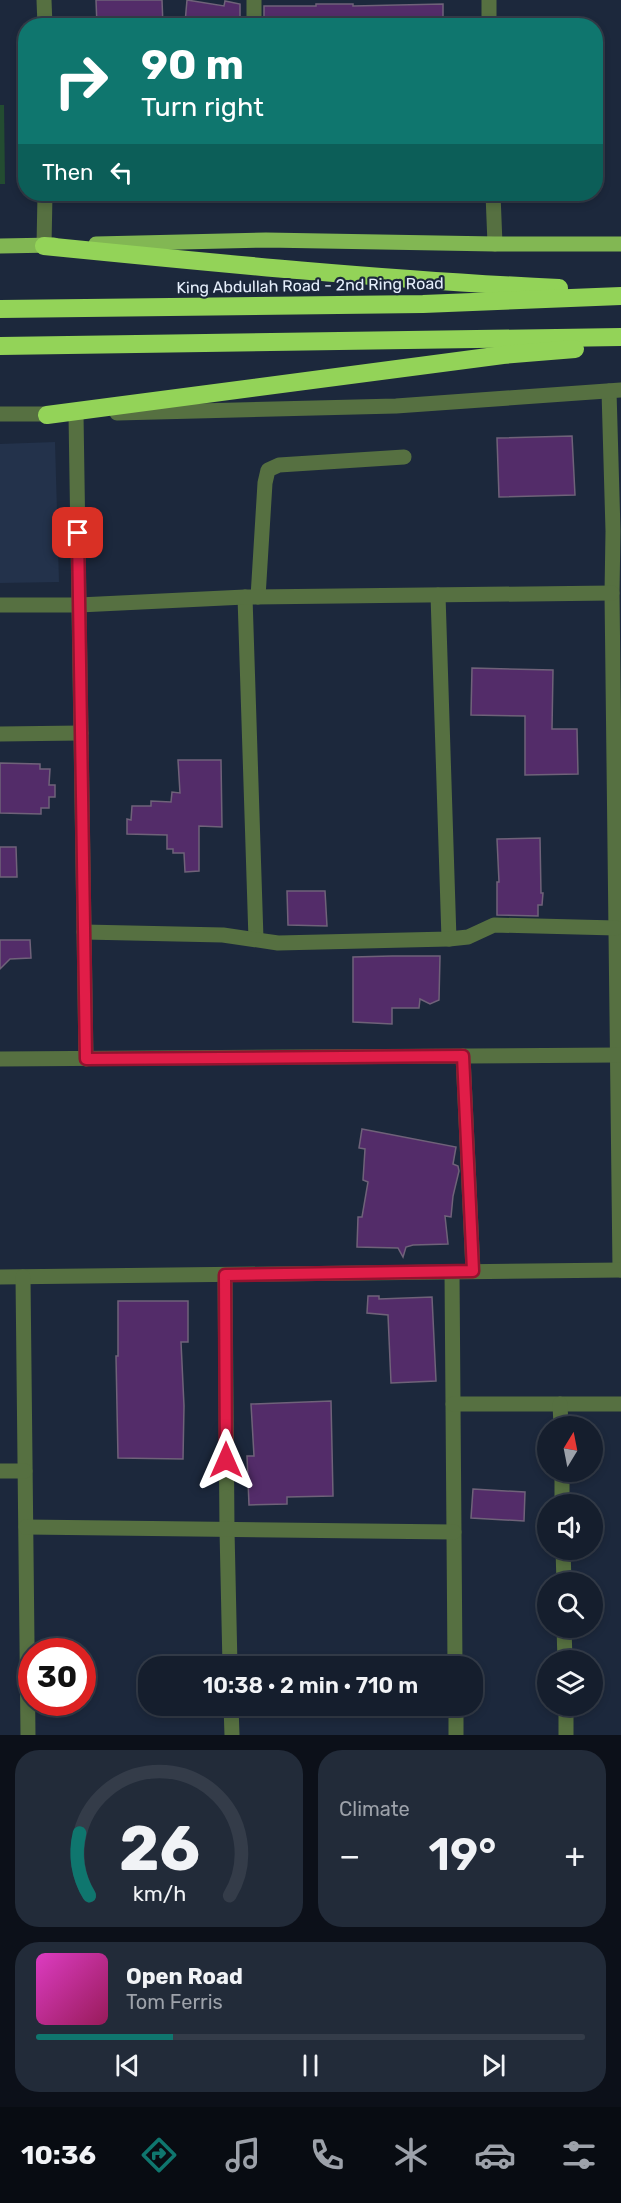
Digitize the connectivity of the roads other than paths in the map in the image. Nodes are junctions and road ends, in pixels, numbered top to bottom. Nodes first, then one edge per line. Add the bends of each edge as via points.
1 (44, 0) edge
2 (254, 0) edge
3 (489, 0) edge
4 (45, 18) edge
5 (254, 18) edge
6 (489, 18) edge
7 (45, 201) edge
8 (493, 201) edge
9 (495, 244) junction
10 (621, 244) edge
11 (0, 246) edge
12 (44, 246) junction
13 (621, 291) edge
14 (621, 296) edge
15 (0, 309) edge
16 (621, 337) edge
17 (621, 345) edge
18 (0, 346) edge
19 (615, 390) edge
20 (0, 414) edge
21 (76, 414) junction
22 (46, 415) junction
23 (405, 458) dead end
24 (617, 531) edge
25 (612, 593) junction
26 (438, 595) junction
27 (252, 597) junction
28 (0, 605) edge
29 (79, 605) junction
30 (81, 733) junction
31 (0, 734) edge
32 (618, 795) edge
33 (616, 928) junction
34 (84, 932) junction
35 (256, 939) junction
36 (449, 939) junction
37 (618, 1054) junction
38 (463, 1056) junction
39 (0, 1059) edge
40 (86, 1059) junction
41 (620, 1155) edge
42 (621, 1270) edge
43 (473, 1271) junction
44 (452, 1272) junction
45 (225, 1275) junction
46 (0, 1277) edge
47 (23, 1277) junction
48 (453, 1404) junction
49 (561, 1404) junction
50 (621, 1404) edge
51 (561, 1416) edge
52 (25, 1470) junction
53 (0, 1471) edge
54 (26, 1527) junction
55 (226, 1530) junction
56 (454, 1532) junction
57 (230, 1656) edge
58 (455, 1656) edge
59 (231, 1716) edge
60 (456, 1716) edge
61 (566, 1716) edge
62 (28, 1735) edge
63 (232, 1735) edge
64 (456, 1735) edge
65 (566, 1735) edge

1 - 4 street
2 - 5 street
3 - 6 street
7 - 12 street
8 - 9 street
9 - 10 main road
9 - 12 main road via 266,240
11 - 12 main road
12 - 13 highway via 395,278
14 - 15 highway, King Abdullah Road - 2nd Ring Road via 423,304
16 - 18 highway
17 - 22 highway via 503,355
19 - 21 street via 396,406
19 - 24 street
20 - 22 street
21 - 22 street
21 - 29 street
23 - 27 street via 279,465 268,470
24 - 25 street
25 - 26 street
25 - 32 street
26 - 27 street
26 - 36 street
27 - 29 street
27 - 35 street
28 - 29 street
29 - 30 street
30 - 31 street
30 - 34 street
32 - 33 street
33 - 36 street via 494,926 468,937
33 - 37 street
34 - 35 street
34 - 40 street
35 - 36 street via 278,943
37 - 38 street
37 - 41 street
38 - 40 street
38 - 43 street
39 - 40 street
41 - 42 street
42 - 43 street
43 - 44 street
44 - 45 street
44 - 48 street
45 - 47 street
45 - 55 street
46 - 47 street
47 - 52 street
48 - 49 street
48 - 56 street
49 - 50 street
49 - 51 street
52 - 53 street
52 - 54 street
54 - 55 street
54 - 62 street
55 - 56 street
55 - 57 street
56 - 58 street
59 - 63 street
60 - 64 street
61 - 65 street

